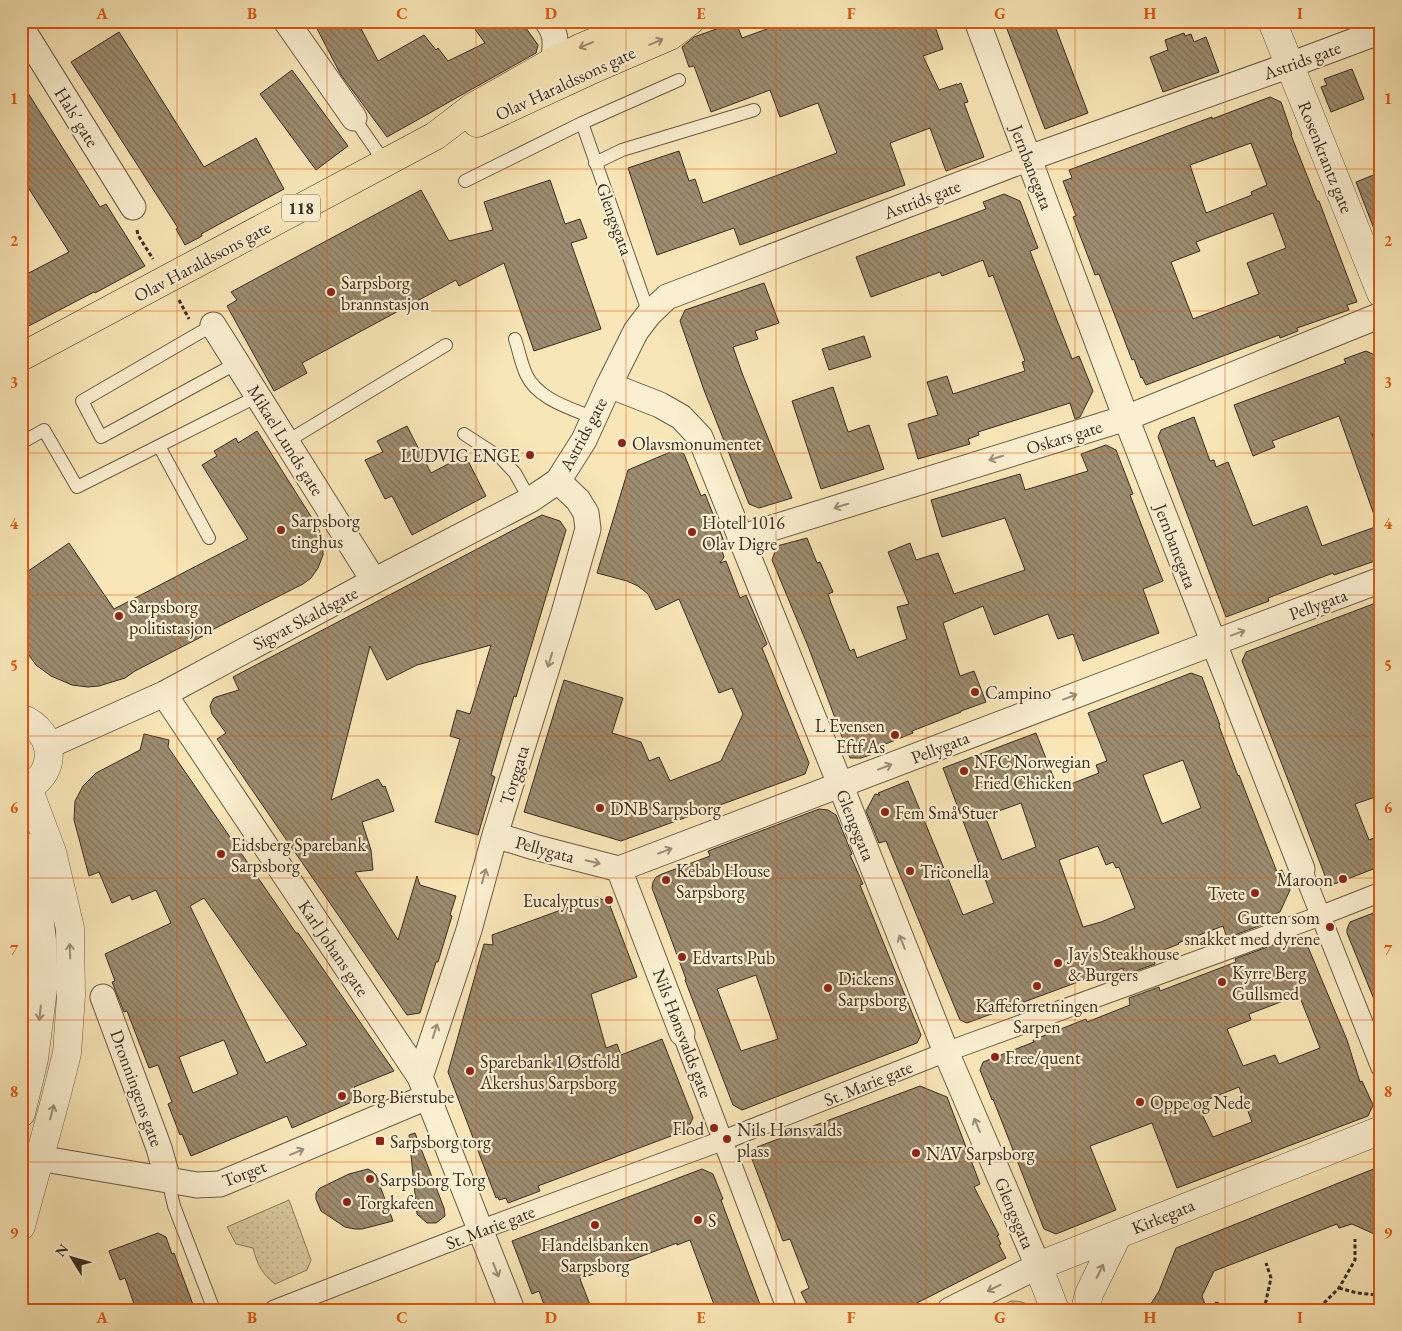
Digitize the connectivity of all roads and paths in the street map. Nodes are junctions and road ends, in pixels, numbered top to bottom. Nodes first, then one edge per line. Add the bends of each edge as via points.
1 (286, 21) edge
2 (648, 21) edge
3 (690, 21) edge
4 (977, 21) edge
5 (1272, 21) edge
6 (21, 27) edge
7 (1381, 31) edge
8 (552, 40) edge
9 (1290, 65) junction
10 (679, 80) dead end
11 (754, 110) dead end
12 (354, 118) joint
13 (582, 124) junction
14 (435, 136) junction
15 (1029, 158) junction
16 (386, 163) junction
17 (595, 163) junction
18 (466, 181) dead end
19 (133, 207) dead end
20 (1381, 293) edge
21 (649, 314) junction
22 (1381, 315) edge
23 (213, 325) joint
24 (515, 340) dead end
25 (446, 346) dead end
26 (21, 358) edge
27 (237, 363) junction
28 (609, 385) junction
29 (258, 396) junction
30 (594, 418) junction
31 (1126, 418) junction
32 (464, 434) dead end
33 (286, 442) junction
34 (21, 443) edge
35 (159, 446) junction
36 (558, 481) junction
37 (530, 500) junction
38 (209, 538) dead end
39 (740, 538) junction
40 (1381, 580) edge
41 (374, 581) junction
42 (1214, 643) junction
43 (164, 694) junction
44 (21, 718) edge
45 (48, 746) junction
46 (840, 784) junction
47 (24, 789) edge
48 (495, 836) junction
49 (21, 845) edge
50 (620, 869) junction
51 (1302, 869) joint
52 (1381, 892) edge
53 (1320, 916) junction
54 (103, 998) dead end
55 (682, 1033) joint
56 (946, 1052) junction
57 (1381, 1068) edge
58 (424, 1087) junction
59 (21, 1113) edge
60 (1381, 1130) edge
61 (724, 1140) junction
62 (30, 1157) edge
63 (168, 1180) junction
64 (21, 1226) edge
65 (480, 1230) junction
66 (1118, 1234) junction
67 (1355, 1239) dead end
68 (1266, 1263) dead end
69 (1038, 1266) junction
70 (1338, 1288) junction
71 (1381, 1299) edge
72 (1215, 1303) dead end
73 (214, 1310) edge
74 (274, 1310) edge
75 (512, 1310) edge
76 (787, 1310) edge
77 (950, 1310) edge
78 (1055, 1310) edge
79 (1085, 1310) edge
80 (1247, 1310) edge
81 (1264, 1310) edge
82 (1313, 1310) edge

1 - 12 street
2 -> 8 main road, Olav Haraldssons gate / 118 via 580,48
14 -> 3 main road, Olav Haraldssons gate / 118 via 480,122 670,36
4 - 15 street, Jernbanegata
5 - 9 street, Rosenkrantz gate
6 - 19 street, Hals´ gate
7 - 9 street, Astrids gate
8 - 14 main road, Olav Haraldssons gate / 118
9 - 15 street, Astrids gate
9 - 20 street, Rosenkrantz gate
10 - 13 lane
11 - 17 lane via 622,150
12 - 16 lane
13 - 17 lane, Glengsgata
13 - 18 lane
14 - 16 main road, Olav Haraldssons gate / 118
15 - 21 street, Astrids gate via 667,297
15 - 31 street, Jernbanegata
16 - 26 main road, Olav Haraldssons gate / 118
17 - 21 lane, Glengsgata
21 - 28 street, Astrids gate via 636,331
22 - 31 street, Oskars gate
23 - 27 street, Mikael Lunds gate
23 - 27 lane via 82,401 101,437
24 - 30 lane via 526,376 537,390 555,402
25 - 33 lane
27 - 29 street, Mikael Lunds gate
28 - 30 street, Astrids gate
28 - 39 street, Glengsgata via 681,417 700,437
29 - 33 street, Mikael Lunds gate
29 - 35 lane
30 - 36 street, Astrids gate
31 -> 39 street, Oskars gate
31 - 42 street, Jernbanegata
32 - 37 lane via 502,458
33 - 41 street, Mikael Lunds gate
34 - 35 lane via 44,430 77,487
35 - 38 lane
36 - 37 street, Sigvat Skaldsgate
36 -> 48 street, Torggata via 578,500 586,513 588,530
37 - 41 street, Sigvat Skaldsgate
39 - 46 street, Glengsgata
42 -> 40 street, Pellygata
41 - 43 street, Sigvat Skaldsgate
46 -> 42 street, Pellygata
42 - 51 street, Jernbanegata
43 - 45 street, Sigvat Skaldsgate
43 - 58 street, Karl Johans gate
44 - 45 street via 38,728
45 - 47 street via 47,766 42,775
50 -> 46 street, Pellygata
56 -> 46 street, Glengsgata
62 -> 47 street via 67,1053 72,996 70,928 52,852
48 -> 50 street, Pellygata
58 -> 48 street, Torggata
49 -> 59 street via 37,900 43,989 34,1059
50 - 55 street, Nils Hønsvalds gate
51 - 53 street, Jernbanegata
52 - 53 street, St. Marie gate
53 - 56 street, St. Marie gate
53 - 57 street, Jernbanegata
54 - 63 street, Dronningens gate via 160,1148
55 - 61 street, Nils Hønsvalds gate
56 - 61 street, St. Marie gate
69 -> 56 street, Glengsgata
63 -> 58 street, Torget via 197,1186 220,1184
58 - 65 street
60 - 66 street, Kirkegata
61 - 65 street, St. Marie gate
61 - 76 street, Nils Hønsvalds gate
62 - 63 street, Torget
62 - 64 street
63 - 73 lane via 174,1206
65 - 74 street, St. Marie gate
65 -> 75 street
66 - 69 street, Kirkegata
79 -> 66 street via 1089,1294
67 - 70 path via 1355,1260
68 - 81 path via 1271,1278
69 -> 77 street, Kirkegata
69 - 78 street, Glengsgata
70 - 71 path via 1378,1295
70 - 82 path
72 - 80 path

